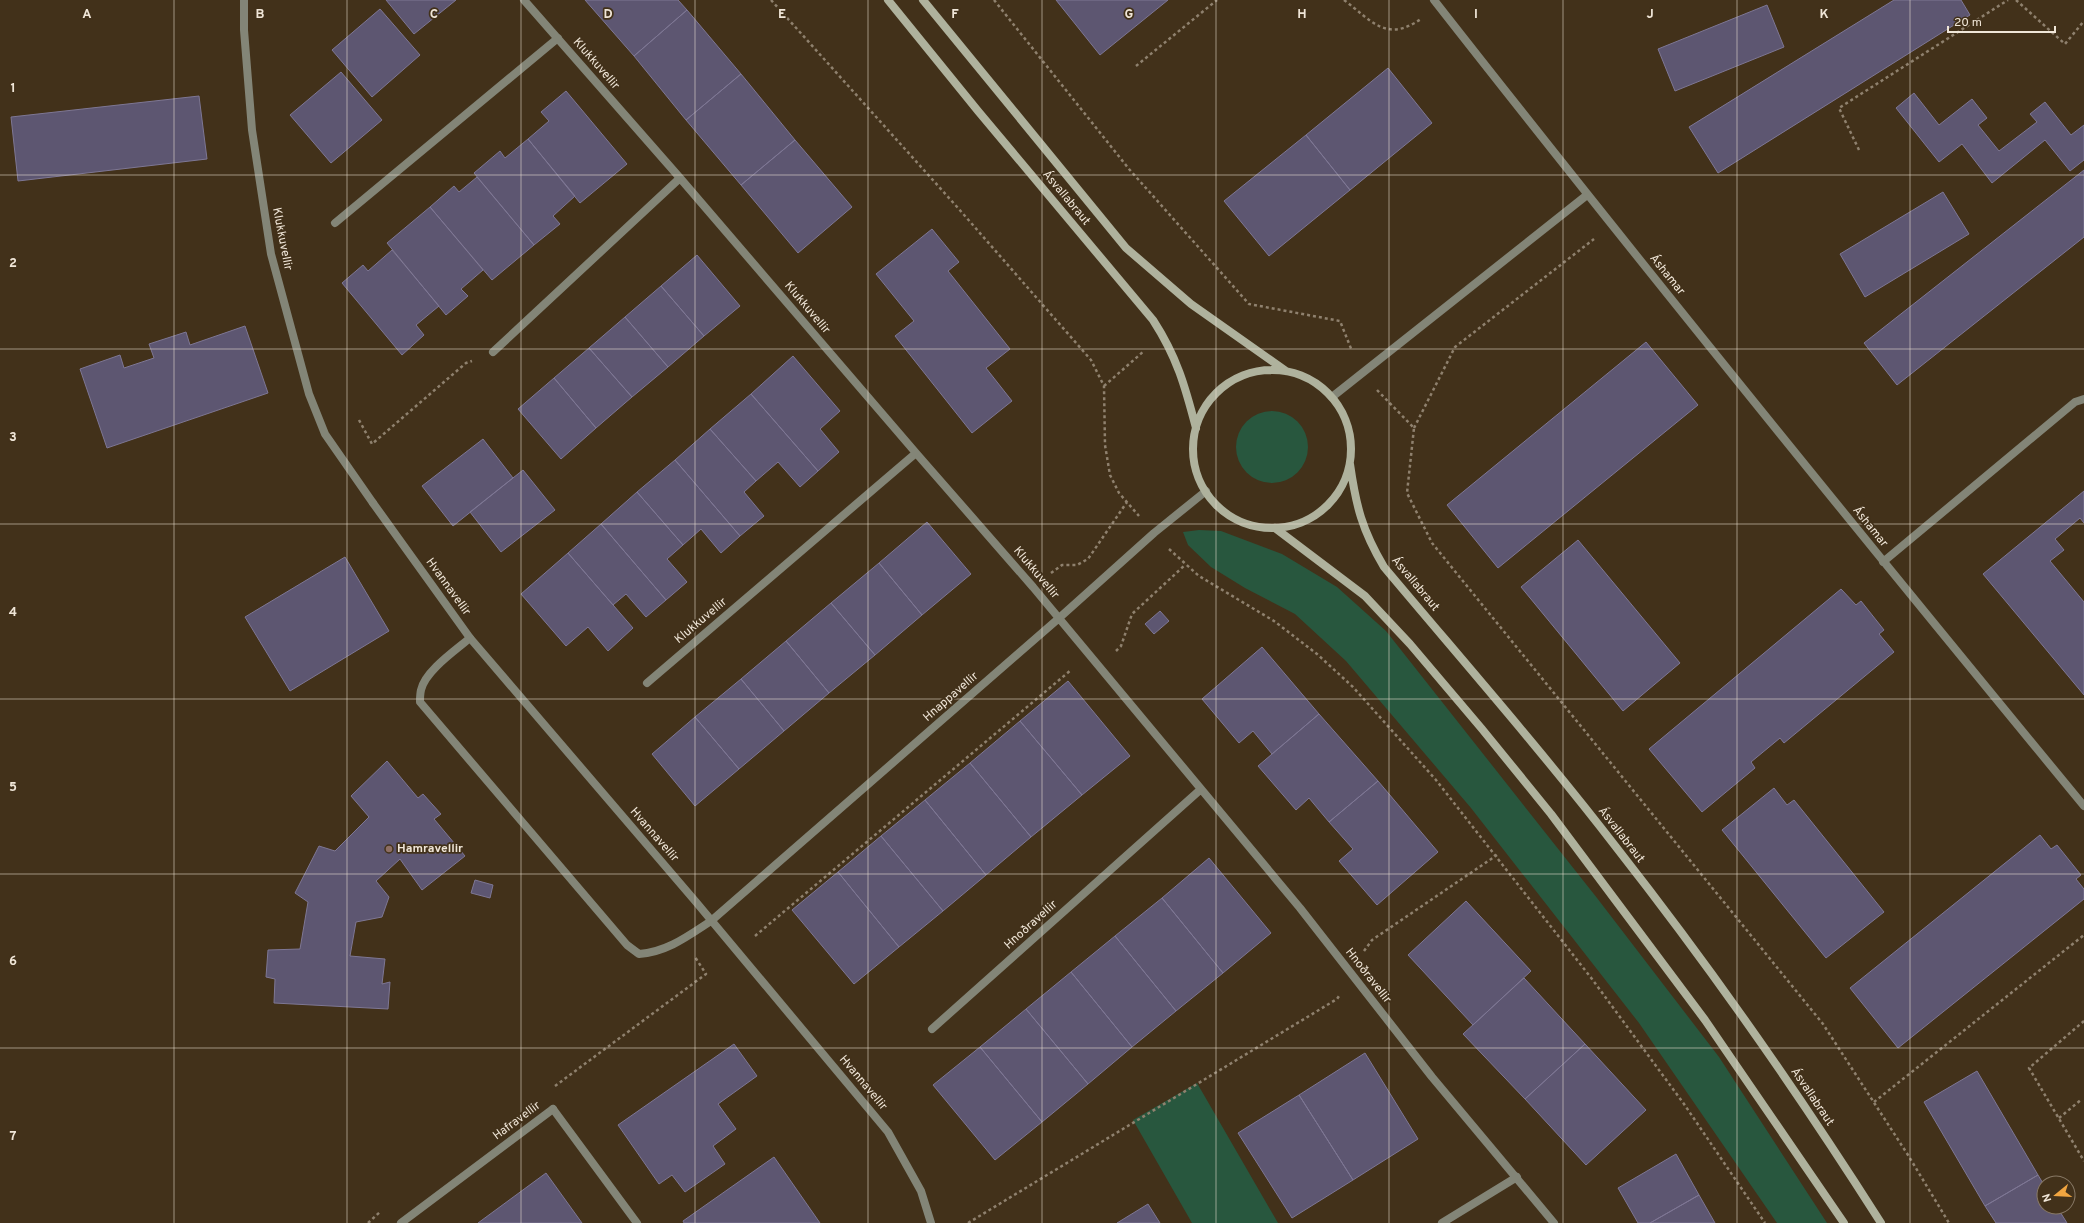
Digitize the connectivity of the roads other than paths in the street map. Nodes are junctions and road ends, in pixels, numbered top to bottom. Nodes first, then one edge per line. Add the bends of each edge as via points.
1 (244, 0) edge
2 (524, 0) edge
3 (888, 0) edge
4 (923, 0) edge
5 (1437, 3) edge
6 (558, 38) junction
7 (680, 178) junction
8 (1587, 195) junction
9 (335, 223) dead end
10 (493, 352) road end
11 (1286, 371) junction
12 (1332, 397) junction
13 (2084, 399) edge
14 (1196, 428) junction
15 (916, 453) junction
16 (1350, 464) junction
17 (349, 468) joint
18 (1206, 492) junction
19 (1275, 528) junction
20 (1883, 562) junction
21 (1058, 619) junction
22 (470, 638) junction
23 (647, 683) dead end
24 (1200, 790) junction
25 (2084, 806) edge
26 (711, 920) junction
27 (932, 1029) dead end
28 (1517, 1177) junction
29 (402, 1223) edge
30 (637, 1223) edge
31 (931, 1223) edge
32 (1442, 1223) edge
33 (1554, 1223) edge
34 (1844, 1223) edge
35 (1881, 1223) edge

1 - 17 street, Klukkuvellir via 252,130 271,254 309,394 325,434
2 - 6 street, Klukkuvellir
3 - 14 main road, Ásvallabraut via 1153,320 1183,377
4 - 11 main road, Ásvallabraut via 1126,248 1191,304
5 - 8 street, Áshamar
6 - 7 street, Klukkuvellir
6 - 9 street, Klukkuvellir
7 - 10 street
7 - 15 street, Klukkuvellir
8 - 12 street
8 - 20 street, Áshamar
11 - 12 main road via 1303,376 1319,385
11 - 14 main road via 1253,372 1232,381 1211,398
12 - 16 main road via 1342,412 1348,428
13 - 20 street, Áshamar via 2075,402
14 - 18 main road via 1194,460
15 - 21 street, Klukkuvellir
15 - 23 street, Klukkuvellir
16 - 19 main road via 1338,492 1318,513 1290,526
16 - 35 main road, Ásvallabraut via 1362,524 1384,567 1542,754 1617,848 1786,1078
17 - 22 street, Hvannavellir
18 - 19 main road via 1224,511 1236,519 1248,524
18 - 21 street, Hnappavellir via 1154,533
19 - 34 main road via 1365,596 1410,644 1482,729 1551,814 1705,1020
20 - 25 street, Áshamar
21 - 24 street, Hnoðravellir
21 - 26 street, Hnappavellir
22 - 26 street, Hvannavellir
22 - 26 street, Hnappavellir via 440,663 421,689 420,702 627,945 639,954 655,953 684,939
24 - 27 street, Hnoðravellir
24 - 28 street, Hnoðravellir via 1351,972 1432,1077
26 - 31 street, Hvannavellir via 888,1132 921,1191
28 - 32 street
28 - 33 street, Hnoðravellir
29 - 30 street, Hafravellir via 553,1109

